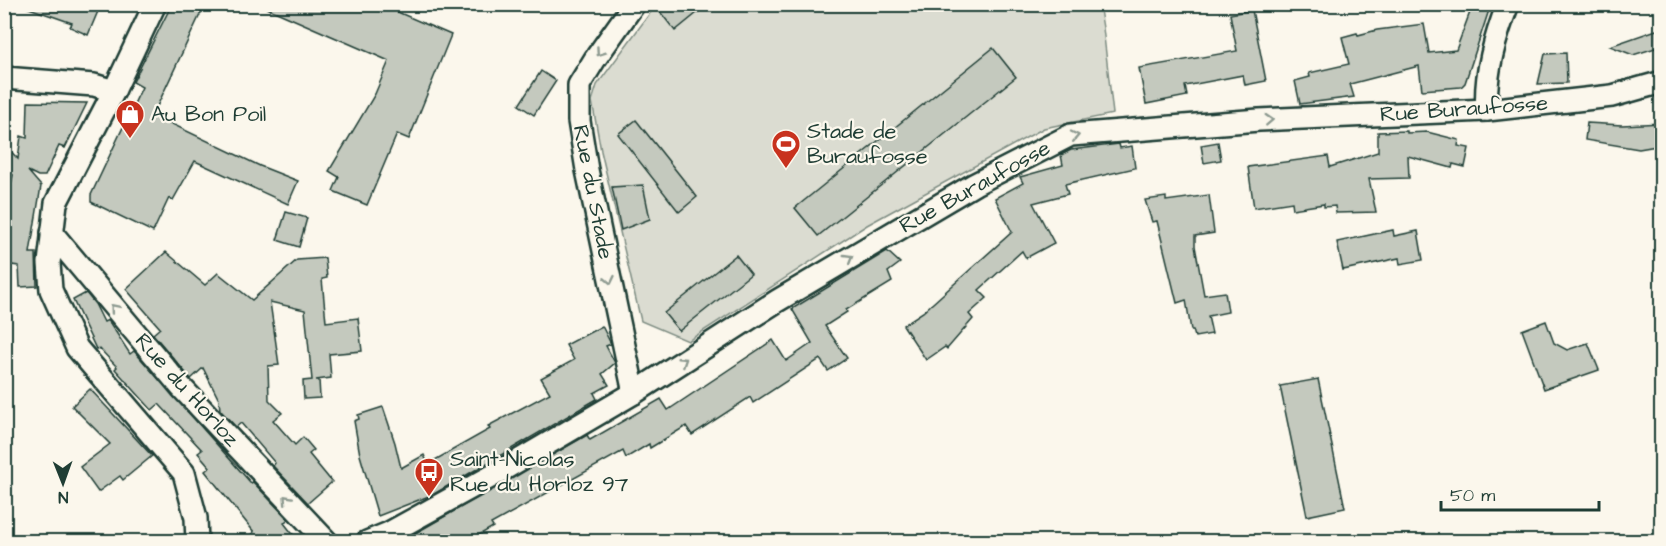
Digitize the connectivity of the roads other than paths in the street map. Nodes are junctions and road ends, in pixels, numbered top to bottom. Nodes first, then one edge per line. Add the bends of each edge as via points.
1 (155, 4) edge
2 (634, 4) edge
3 (1508, 4) edge
4 (4, 78) edge
5 (1662, 82) edge
6 (114, 91) junction
7 (1487, 110) junction
8 (52, 233) junction
9 (634, 393) junction
10 (197, 542) edge
11 (327, 542) edge
12 (367, 542) edge

1 - 6 street
2 -> 9 street, Rue du Stade via 579,85 579,121
3 - 7 street via 1485,90
4 - 6 street via 94,85
5 - 7 street, Rue Buraufosse via 1612,96
6 - 8 street via 56,203
9 -> 7 street, Rue Buraufosse via 777,301 975,184 1071,135 1259,120
8 - 10 street via 48,263 51,290 77,348 184,473 196,518
11 -> 8 street, Rue du Horloz via 180,387
9 - 12 street, Rue Buraufosse via 494,475

